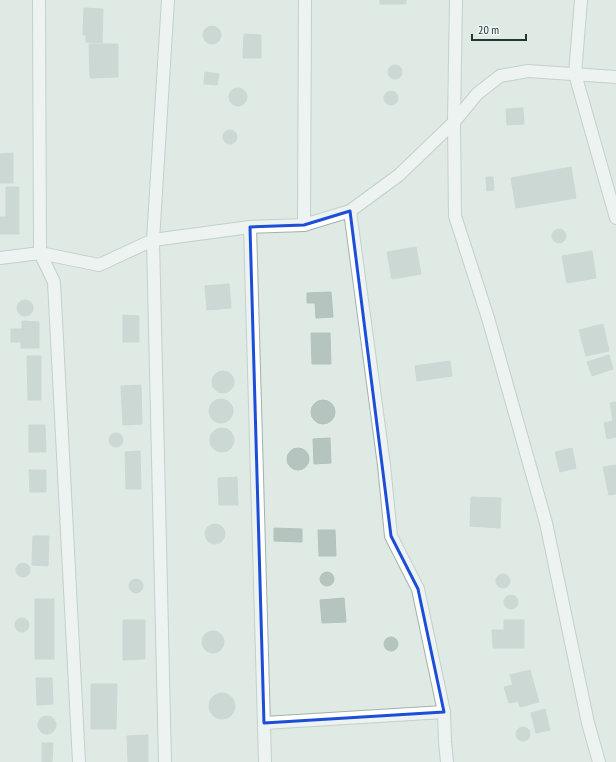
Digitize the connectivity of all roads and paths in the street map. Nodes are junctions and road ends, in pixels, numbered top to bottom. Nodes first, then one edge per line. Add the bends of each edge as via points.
1 (38, 0) edge
2 (168, 0) edge
3 (305, 0) edge
4 (456, 0) edge
5 (581, 0) edge
6 (575, 74) junction
7 (616, 77) edge
8 (454, 122) junction
9 (350, 211) junction
10 (616, 218) edge
11 (304, 225) junction
12 (250, 227) junction
13 (153, 240) junction
14 (40, 253) junction
15 (0, 258) edge
16 (444, 712) junction
17 (264, 723) junction
18 (79, 762) edge
19 (165, 762) edge
20 (265, 762) edge
21 (447, 762) edge
22 (599, 762) edge

1 - 14 street
2 - 13 street
3 - 11 street
4 - 8 street
5 - 6 street
6 - 7 street
6 - 8 street via 528,71 500,76 477,94
6 - 10 street
8 - 9 street via 399,174
8 - 22 street via 455,216 488,318 546,523 588,723
9 - 11 street
9 - 16 street via 391,536 418,588
11 - 12 street
12 - 13 street
12 - 17 street
13 - 14 street via 99,265
13 - 19 street
14 - 15 street
14 - 18 street via 54,282
16 - 17 street
16 - 21 street
17 - 20 street

